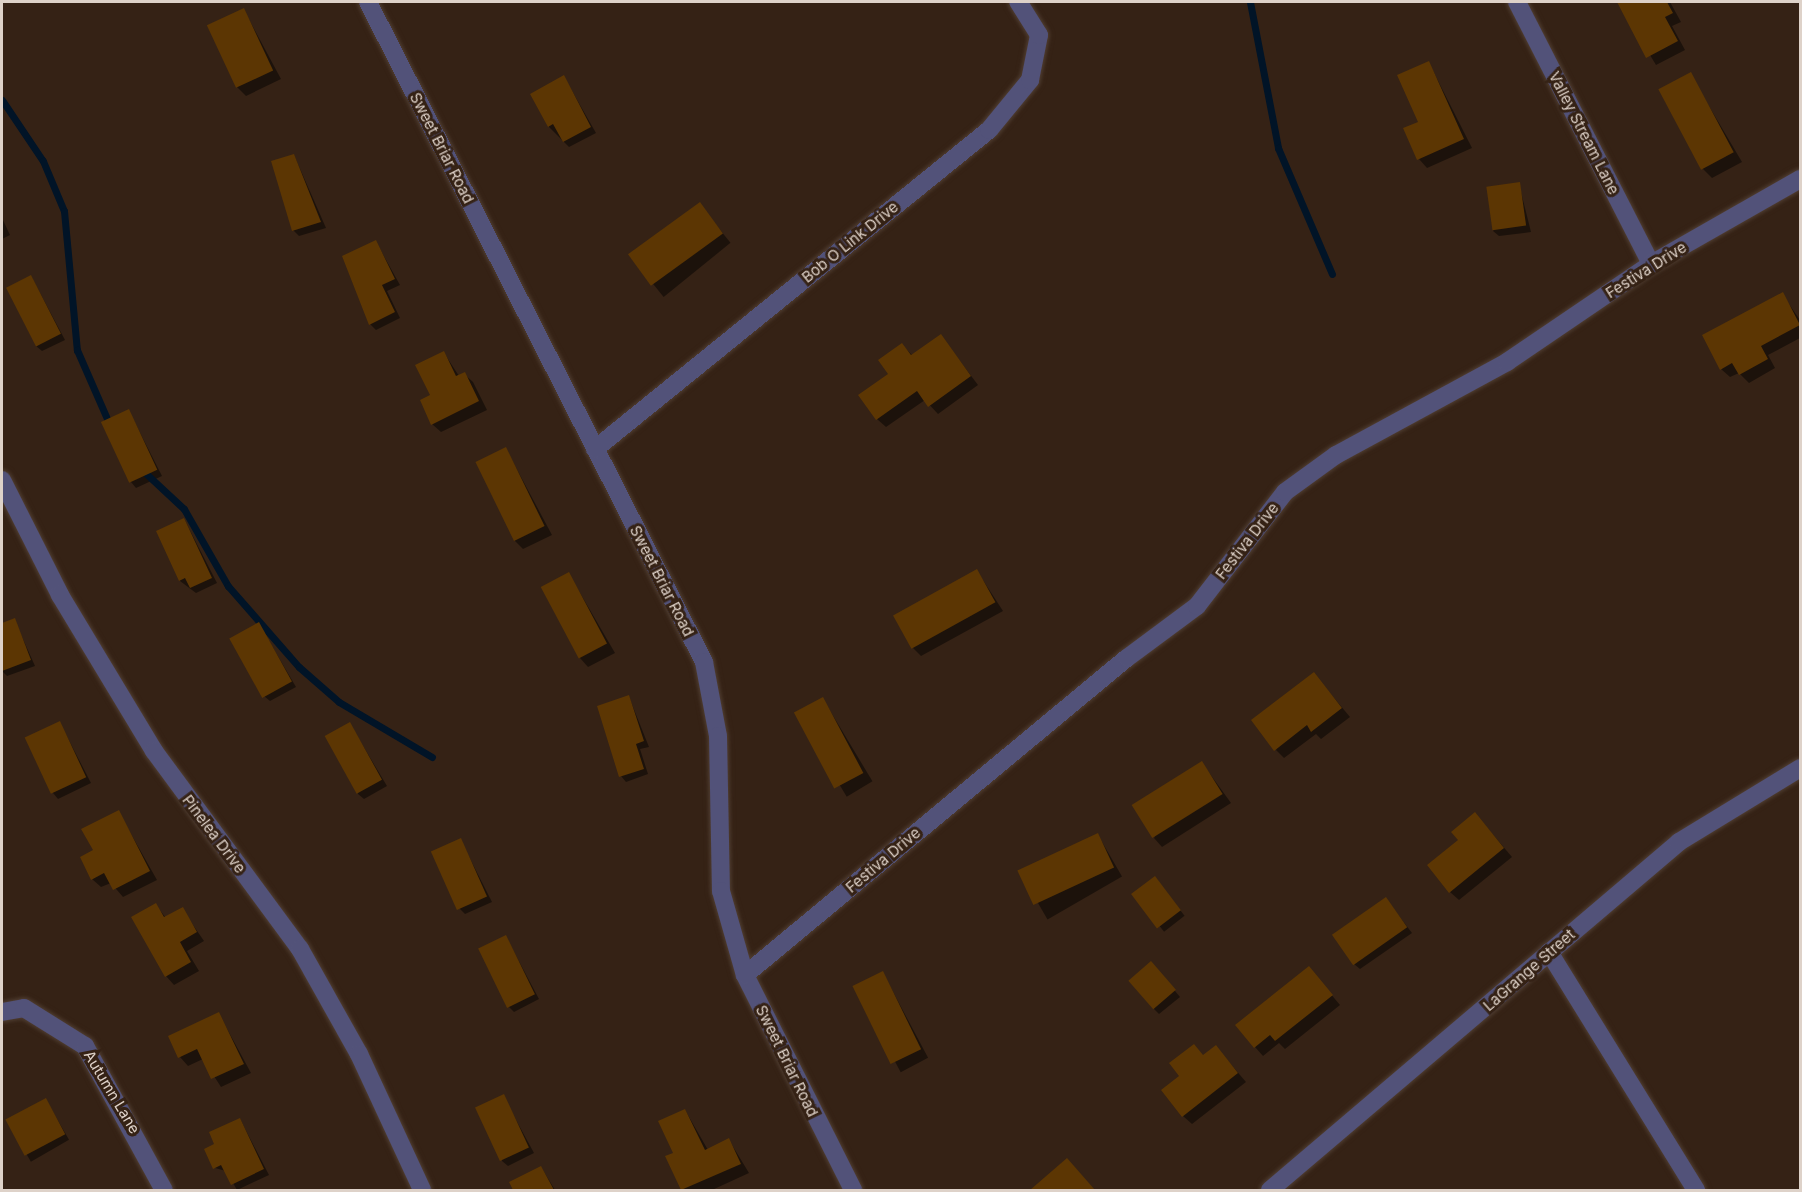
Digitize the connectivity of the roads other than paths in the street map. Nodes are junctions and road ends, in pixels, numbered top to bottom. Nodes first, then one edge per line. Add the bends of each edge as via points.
1 (368, 2) edge
2 (1018, 2) edge
3 (1517, 2) edge
4 (1800, 179) edge
5 (1651, 264) junction
6 (595, 449) junction
7 (2, 480) edge
8 (1800, 768) edge
9 (1550, 952) junction
10 (745, 975) junction
11 (2, 1012) edge
12 (1271, 1190) edge
13 (164, 1191) edge
14 (422, 1191) edge
15 (853, 1191) edge
16 (1696, 1191) edge

1 - 6 street, Sweet Briar Road
2 - 6 street, Bob O Link Drive via 1039,35 1030,80 989,130
3 - 5 street, Valley Stream Lane
4 - 5 street, Festiva Drive
5 - 10 street, Festiva Drive via 1508,362 1336,455 1285,492 1197,606 1127,658
6 - 10 street, Sweet Briar Road via 704,662 718,736 721,891
7 - 14 street, Pinelea Drive via 60,595 154,751 300,949 359,1054
8 - 9 street, LaGrange Street via 1679,842
9 - 12 street, LaGrange Street
9 - 16 street
10 - 15 street, Sweet Briar Road
11 - 13 street, Autumn Lane via 24,1008 85,1046

